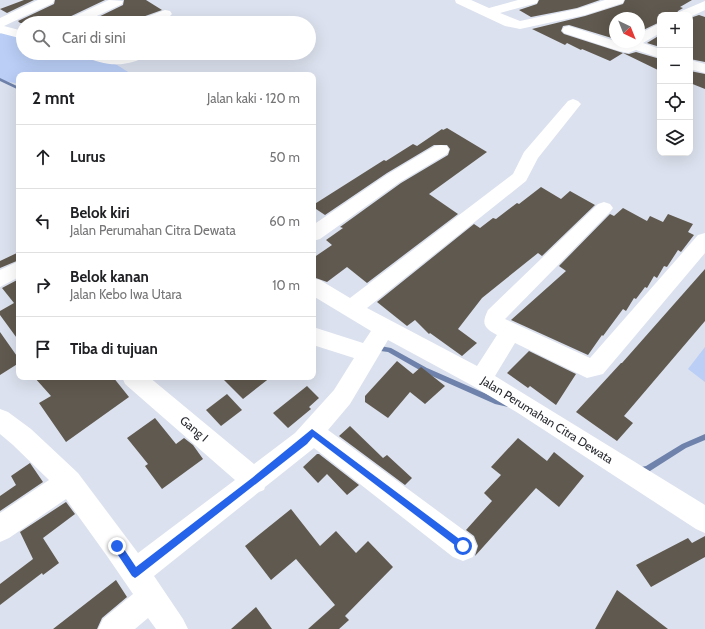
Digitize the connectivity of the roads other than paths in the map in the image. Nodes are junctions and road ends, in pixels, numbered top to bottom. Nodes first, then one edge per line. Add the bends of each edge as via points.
1 (48, 0) edge
2 (461, 0) edge
3 (532, 0) edge
4 (618, 0) edge
5 (117, 1) dead end
6 (705, 4) edge
7 (690, 12) edge
8 (488, 13) junction
9 (165, 14) dead end
10 (86, 16) edge
11 (160, 16) edge
12 (0, 23) edge
13 (657, 29) edge
14 (0, 30) edge
15 (570, 30) dead end
16 (16, 33) edge
17 (645, 36) edge
18 (609, 43) edge
19 (645, 46) edge
20 (657, 52) edge
21 (107, 60) edge
22 (125, 60) edge
23 (693, 65) edge
24 (705, 69) edge
25 (573, 104) dead end
26 (441, 150) dead end
27 (604, 208) dead end
28 (316, 232) edge
29 (705, 240) edge
30 (16, 270) edge
31 (0, 279) edge
32 (316, 288) edge
33 (352, 308) junction
34 (384, 328) junction
35 (510, 332) junction
36 (316, 337) edge
37 (367, 353) junction
38 (481, 379) junction
39 (137, 380) edge
40 (2, 425) edge
41 (312, 432) junction
42 (255, 481) junction
43 (69, 482) junction
44 (705, 520) edge
45 (0, 529) edge
46 (463, 546) dead end
47 (135, 573) junction
48 (151, 597) junction
49 (113, 629) edge
50 (173, 629) edge

1 - 12 street
2 - 8 street
3 - 8 street
4 - 8 street via 520,26
5 - 10 street
6 - 7 street
9 - 11 street
13 - 17 street
14 - 16 street
15 - 18 street
19 - 20 street
21 - 22 street
23 - 24 street
25 - 33 street via 530,156 520,177
26 - 28 street via 394,178
27 - 35 street via 495,316 495,324
29 - 35 street via 595,367 587,368
30 - 31 street
32 - 33 street, Jalan Perumahan Citra Dewata
33 - 34 street, Jalan Perumahan Citra Dewata
34 - 37 street
34 - 38 street, Jalan Perumahan Citra Dewata
35 - 38 street
36 - 37 street
37 - 41 street via 342,397
38 - 44 street, Jalan Perumahan Citra Dewata
39 - 42 street, Gang I
40 - 43 street via 22,437
41 - 42 street via 304,442
41 - 46 street
42 - 47 street
43 - 45 street
43 - 47 street
47 - 48 street
48 - 49 street
48 - 50 street

